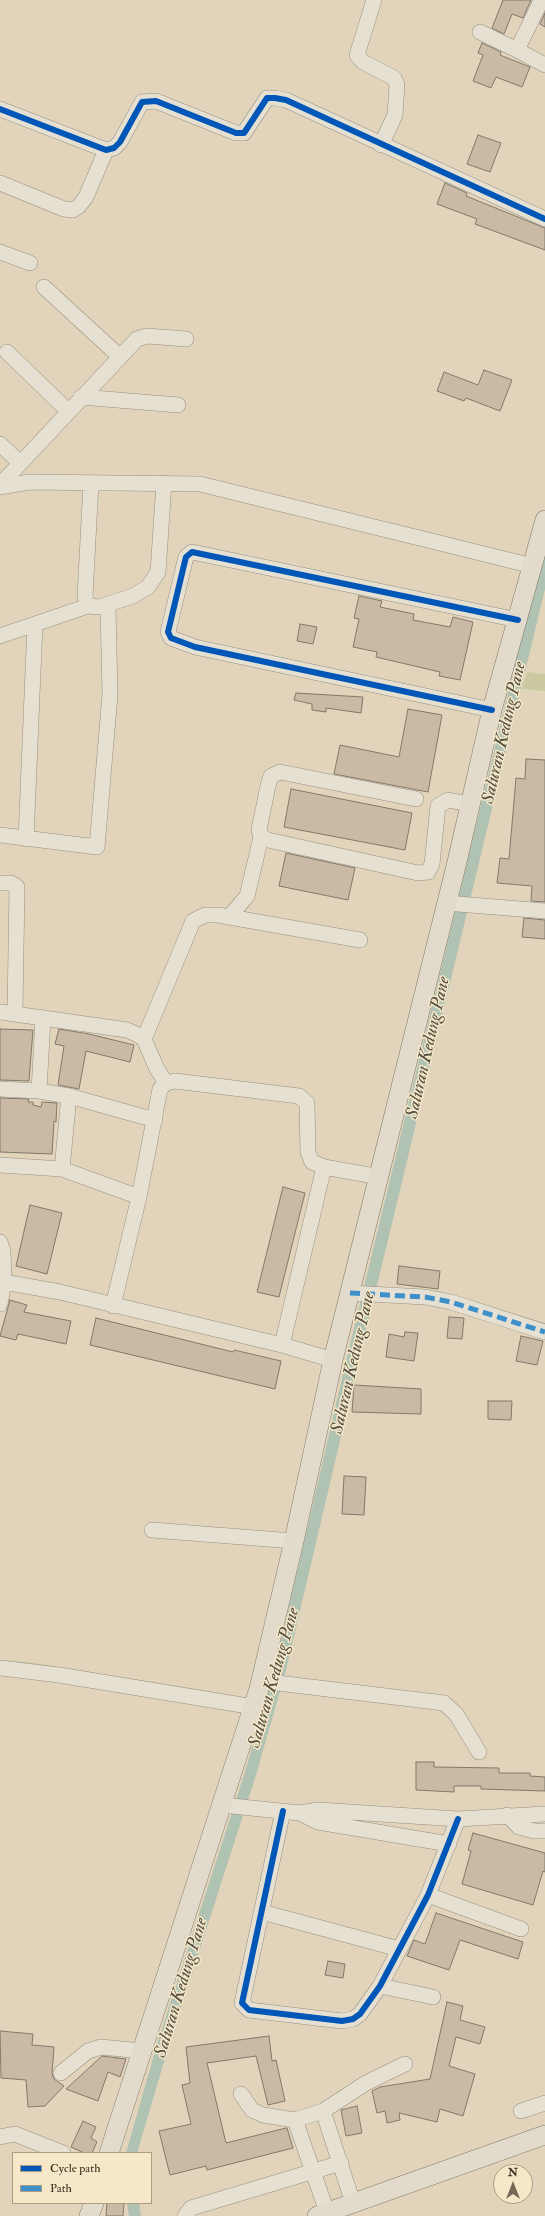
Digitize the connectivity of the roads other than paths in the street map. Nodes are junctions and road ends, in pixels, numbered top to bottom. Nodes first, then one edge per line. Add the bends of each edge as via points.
1 (374, 0) edge
2 (540, 3) dead end
3 (480, 32) dead end
4 (517, 50) junction
5 (545, 65) edge
6 (1, 113) edge
7 (381, 145) junction
8 (106, 150) junction
9 (0, 183) edge
10 (545, 219) edge
11 (0, 252) edge
12 (30, 263) dead end
13 (44, 287) dead end
14 (186, 339) dead end
15 (7, 352) dead end
16 (119, 356) junction
17 (81, 398) junction
18 (178, 405) dead end
19 (68, 411) junction
20 (0, 444) edge
21 (20, 463) junction
22 (91, 483) junction
23 (164, 483) junction
24 (0, 486) edge
25 (545, 520) edge
26 (533, 566) junction
27 (88, 606) junction
28 (108, 606) junction
29 (518, 620) junction
30 (35, 624) junction
31 (0, 636) edge
32 (492, 710) junction
33 (416, 799) dead end
34 (469, 804) junction
35 (0, 836) edge
36 (261, 837) junction
37 (26, 839) junction
38 (0, 883) edge
39 (449, 903) junction
40 (545, 911) edge
41 (230, 916) junction
42 (360, 940) dead end
43 (0, 1012) edge
44 (15, 1012) junction
45 (43, 1018) junction
46 (144, 1039) junction
47 (166, 1083) junction
48 (0, 1089) edge
49 (39, 1091) junction
50 (69, 1096) junction
51 (154, 1120) junction
52 (0, 1165) edge
53 (324, 1167) junction
54 (62, 1169) junction
55 (380, 1177) junction
56 (139, 1197) junction
57 (0, 1242) edge
58 (4, 1282) junction
59 (355, 1293) junction
60 (0, 1304) edge
61 (113, 1306) junction
62 (545, 1332) edge
63 (282, 1345) junction
64 (333, 1360) junction
65 (152, 1530) dead end
66 (294, 1541) junction
67 (1, 1668) edge
68 (265, 1682) junction
69 (254, 1707) junction
70 (479, 1752) dead end
71 (225, 1805) junction
72 (283, 1811) junction
73 (300, 1813) junction
74 (545, 1814) edge
75 (507, 1815) junction
76 (458, 1819) junction
77 (545, 1831) edge
78 (450, 1844) junction
79 (428, 1895) junction
80 (262, 1912) junction
81 (522, 1929) dead end
82 (399, 1949) junction
83 (380, 1986) junction
84 (434, 1997) dead end
85 (142, 2050) junction
86 (405, 2064) dead end
87 (61, 2073) dead end
88 (242, 2094) dead end
89 (545, 2103) edge
90 (323, 2111) junction
91 (521, 2111) dead end
92 (295, 2120) junction
93 (545, 2135) edge
94 (0, 2137) edge
95 (60, 2152) edge
96 (110, 2152) edge
97 (341, 2163) junction
98 (313, 2171) junction
99 (353, 2203) junction
100 (94, 2204) edge
101 (322, 2214) edge
102 (89, 2216) edge
103 (185, 2216) edge

1 - 7 street via 357,55 362,62 394,78 397,85 395,115
2 - 4 street
3 - 4 street
4 - 5 street
6 - 8 street
7 - 8 street via 286,100 266,98 244,133 236,133 156,101 142,102 120,142 114,148
7 - 10 street
8 - 9 street via 86,197 73,210
11 - 12 street
13 - 16 street
14 - 16 street via 147,336 137,339
15 - 19 street
16 - 17 street
17 - 18 street
17 - 19 street
19 - 21 street
20 - 21 street
21 - 24 street
22 - 23 street
22 - 24 street via 29,482
22 - 27 street via 85,588
23 - 26 street via 200,484
23 - 28 street via 158,572 148,588
25 - 26 main road
26 - 29 main road
27 - 28 street
27 - 30 street
28 - 37 street via 110,695 97,847
29 - 32 main road
29 - 32 street via 192,552 186,557 168,632 171,638 195,647
30 - 31 street
30 - 37 street
32 - 34 main road
33 - 36 street via 280,772 271,776 268,786 258,830
34 - 36 street via 448,800 438,806 432,864 428,872 403,870
34 - 39 main road
35 - 37 street
36 - 41 street via 247,896
38 - 44 street via 10,883 17,887
39 - 40 street
39 - 55 main road
41 - 42 street
41 - 46 street via 205,915 193,921
43 - 44 street
44 - 45 street
45 - 46 street via 127,1030
45 - 49 street
46 - 47 street
47 - 51 street via 160,1089
47 - 53 street via 175,1081 298,1096 307,1103 308,1152 312,1162
48 - 49 street
49 - 50 street
50 - 51 street
50 - 54 street
51 - 56 street
52 - 54 street
53 - 55 street
53 - 63 street
54 - 56 street
55 - 59 main road
56 - 61 street
57 - 58 street via 3,1251
58 - 60 street
58 - 61 street via 60,1292
59 - 62 street via 419,1296 451,1302
59 - 64 main road
61 - 63 street
63 - 64 street
64 - 66 main road
65 - 66 street
66 - 68 main road
67 - 69 street
68 - 69 main road
68 - 70 street via 444,1703 456,1714
69 - 71 main road
71 - 72 street
71 - 85 main road
72 - 73 street
72 - 80 street
73 - 76 street via 318,1810
73 - 78 street via 318,1822
74 - 75 street
75 - 76 street
75 - 77 street via 519,1827
76 - 78 street
78 - 79 street
79 - 81 street
79 - 82 street
80 - 82 street
80 - 83 street via 242,2003 245,2008 342,2021 353,2019 360,2014
82 - 83 street
83 - 84 street
85 - 87 street via 101,2047 88,2051
85 - 96 main road
86 - 90 street via 366,2083 338,2104
88 - 92 street via 252,2110 263,2115
89 - 91 street
90 - 92 street
90 - 97 street
92 - 98 street
93 - 99 main road
94 - 95 street via 15,2134
97 - 98 street
97 - 99 street
98 - 101 street
98 - 103 street via 191,2208
99 - 101 main road
100 - 102 main road

